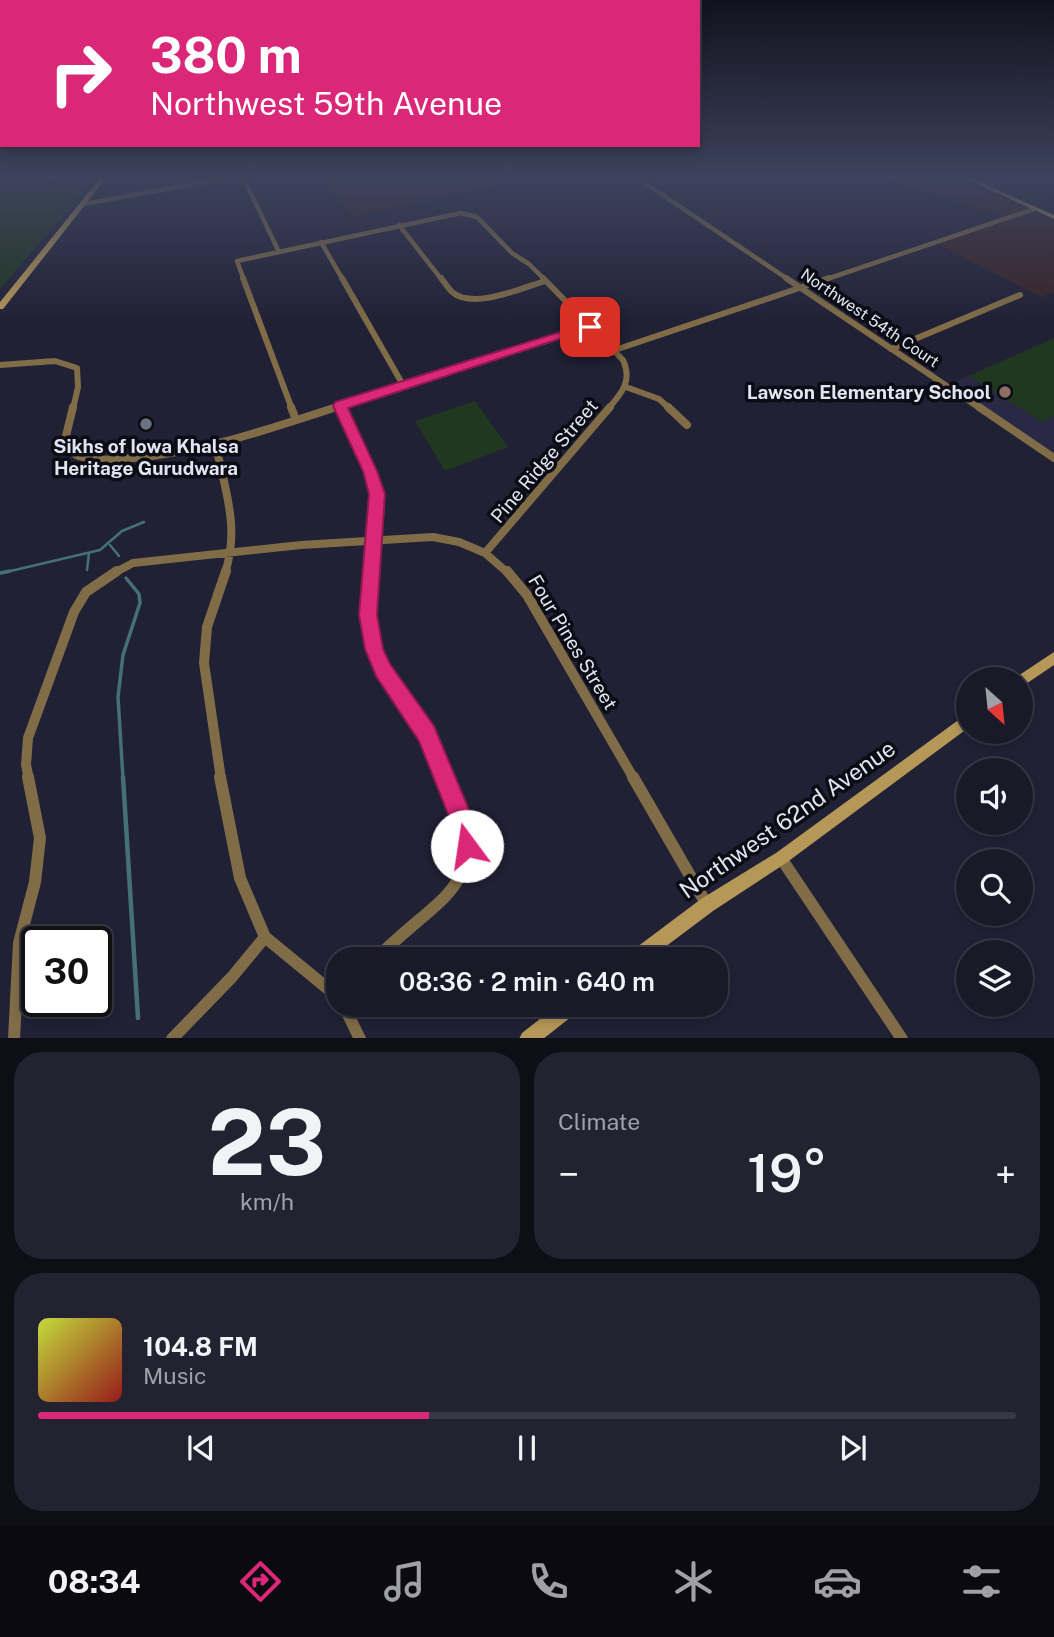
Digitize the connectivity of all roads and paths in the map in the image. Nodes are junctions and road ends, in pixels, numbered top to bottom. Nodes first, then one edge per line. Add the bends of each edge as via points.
1 (66, 225) edge
2 (267, 225) edge
3 (398, 225) edge
4 (400, 225) edge
5 (484, 225) edge
6 (708, 225) edge
7 (986, 225) edge
8 (321, 242) junction
9 (279, 251) junction
10 (545, 281) junction
11 (801, 288) junction
12 (1020, 295) dead end
13 (0, 307) edge
14 (590, 327) junction
15 (891, 349) junction
16 (615, 350) junction
17 (0, 365) edge
18 (403, 385) junction
19 (626, 387) junction
20 (340, 406) junction
21 (296, 420) junction
22 (687, 425) dead end
23 (216, 446) junction
24 (1054, 458) edge
25 (374, 541) junction
26 (232, 553) junction
27 (485, 553) junction
28 (1054, 658) edge
29 (1033, 673) edge
30 (956, 729) edge
31 (781, 858) junction
32 (707, 905) junction
33 (265, 937) junction
34 (388, 947) edge
35 (651, 947) edge
36 (326, 986) edge
37 (350, 1017) edge
38 (556, 1017) edge
39 (14, 1038) edge
40 (172, 1038) edge
41 (360, 1038) edge
42 (528, 1038) edge
43 (902, 1038) edge

1 - 13 main road
2 - 9 street
3 - 8 street
4 - 10 street via 458,297 479,299
5 - 10 street
6 - 11 street, Northwest 54th Court
7 - 11 street
8 - 9 street
8 - 18 street
9 - 21 street via 237,261
10 - 14 street
11 - 15 street, Northwest 54th Court
11 - 16 street
12 - 15 street
14 - 16 street
14 - 18 street
15 - 24 street, Northwest 54th Court
16 - 19 street via 628,371
17 - 23 street via 55,361 76,368 78,387 65,440 79,456 109,459
18 - 20 street
19 - 22 street via 659,399
19 - 27 street, Pine Ridge Street
20 - 21 street
20 - 25 street via 375,483
21 - 23 street
23 - 26 street via 234,531
25 - 26 street, Four Pines Street
25 - 27 street, Four Pines Street via 433,537
25 - 34 street via 368,615 374,649 426,734 463,824 467,846 460,880 448,897
26 - 33 street via 207,627 204,663 225,809 238,867
26 - 39 street, Four Pines Street via 133,563 86,592 75,612 28,738 26,765 40,838 35,881 19,943
27 - 32 street, Four Pines Street via 508,571 527,596
28 - 29 main road
30 - 31 main road, Northwest 62nd Avenue
31 - 32 main road, Northwest 62nd Avenue
31 - 43 street
32 - 35 main road, Northwest 62nd Avenue
33 - 36 street
33 - 40 street
37 - 41 street
38 - 42 main road

